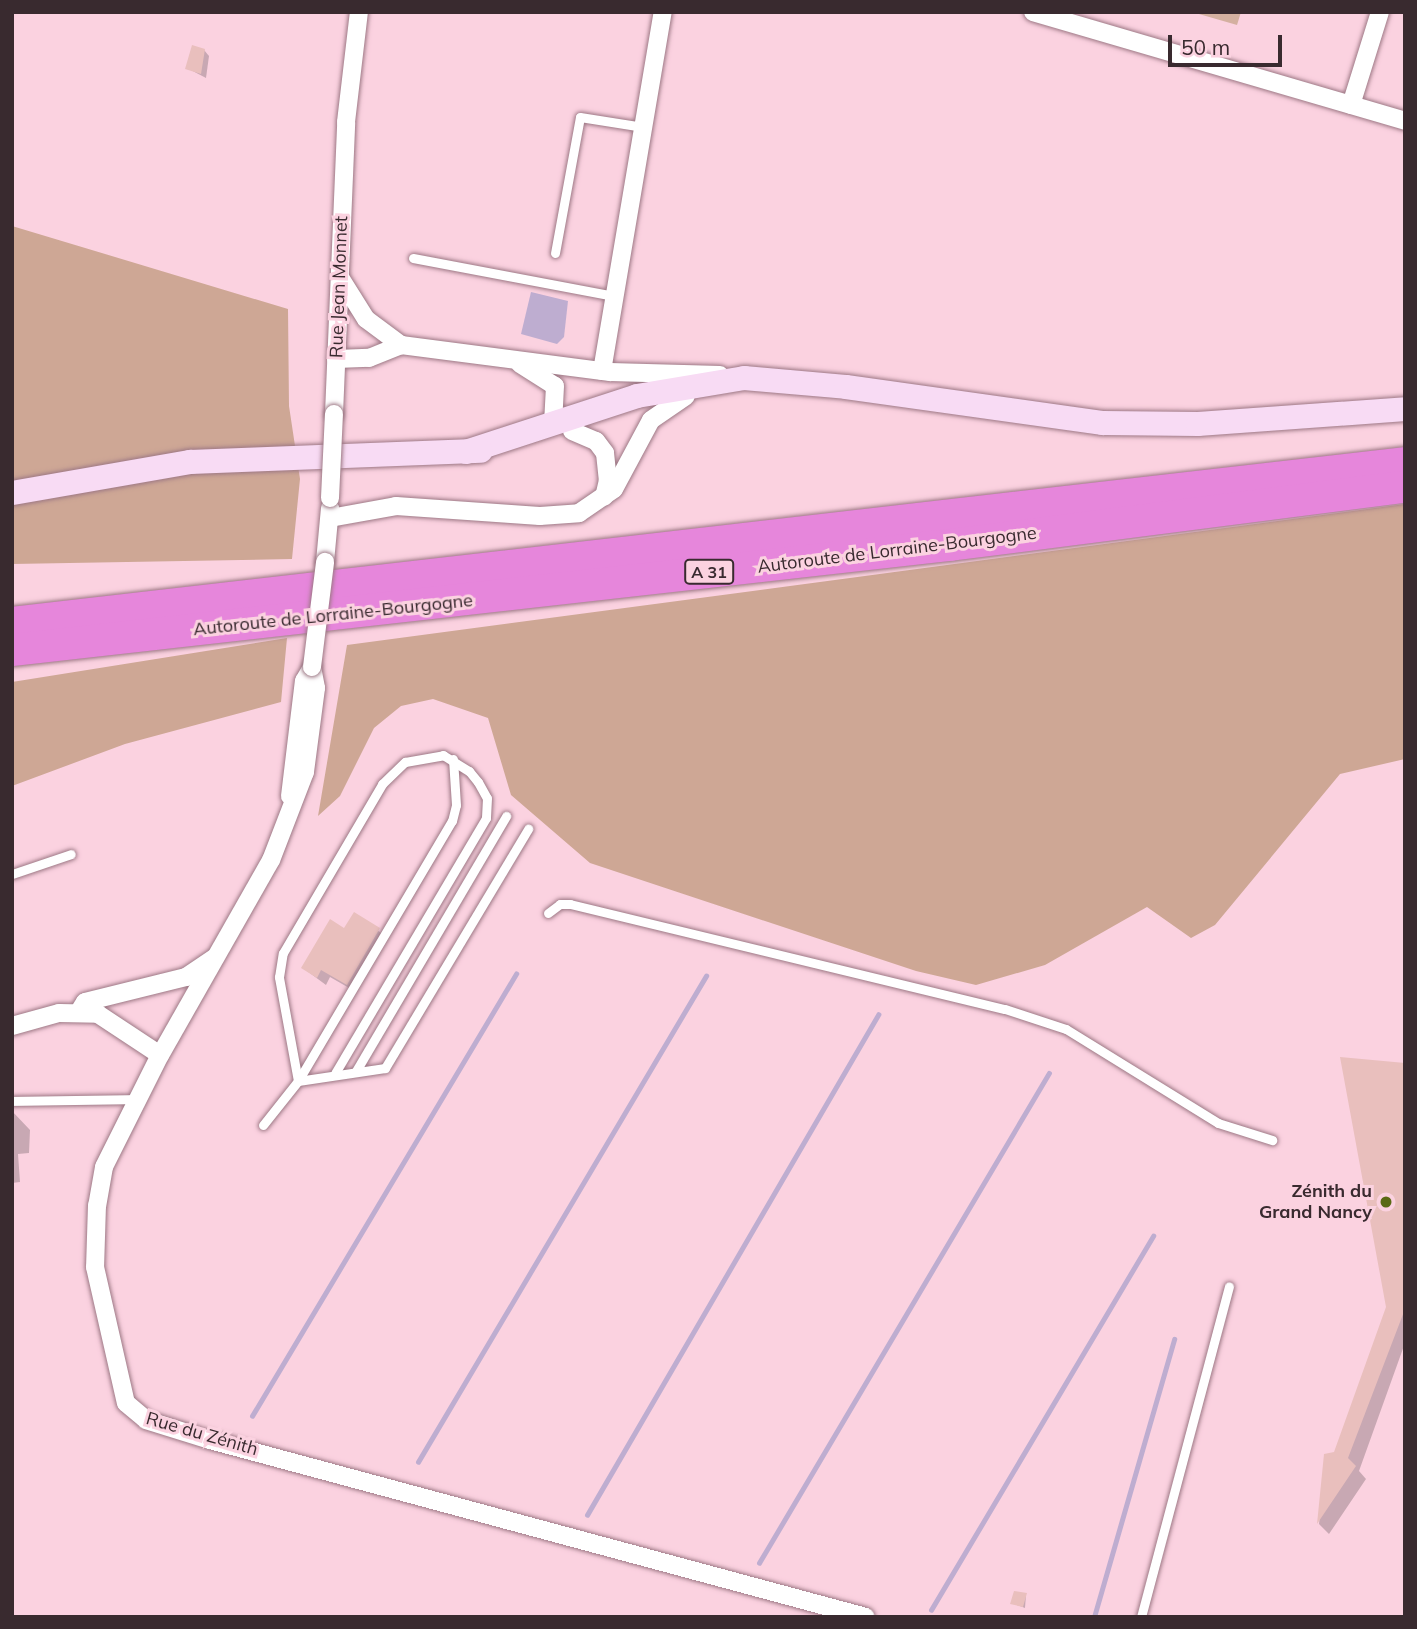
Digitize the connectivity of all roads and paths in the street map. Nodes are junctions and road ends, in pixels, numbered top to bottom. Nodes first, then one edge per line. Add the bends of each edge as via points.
1 (359, 12) edge
2 (663, 12) edge
3 (1033, 12) edge
4 (1380, 12) edge
5 (1351, 106) junction
6 (1405, 121) edge
7 (643, 127) junction
8 (555, 253) dead end
9 (413, 258) dead end
10 (340, 277) junction
11 (615, 296) junction
12 (401, 345) junction
13 (504, 357) junction
14 (336, 359) junction
15 (602, 370) junction
16 (754, 380) junction
17 (555, 386) junction
18 (686, 396) junction
19 (1405, 409) edge
20 (574, 424) junction
21 (1405, 463) edge
22 (1405, 487) edge
23 (12, 493) edge
24 (604, 497) junction
25 (330, 518) junction
26 (12, 623) edge
27 (12, 650) edge
28 (312, 667) joint
29 (453, 759) junction
30 (506, 816) dead end
31 (528, 829) dead end
32 (71, 854) dead end
33 (12, 874) edge
34 (548, 913) dead end
35 (219, 954) junction
36 (80, 1010) junction
37 (12, 1026) edge
38 (160, 1055) junction
39 (356, 1071) junction
40 (335, 1073) junction
41 (298, 1081) junction
42 (138, 1099) junction
43 (12, 1101) edge
44 (263, 1125) dead end
45 (1272, 1140) dead end
46 (1229, 1287) dead end
47 (866, 1617) edge
48 (1141, 1617) edge

1 - 10 street, Rue Jean Monnet via 346,122
2 - 7 street
3 - 5 street
4 - 5 street
5 - 6 street
7 - 8 lane via 580,117
7 - 11 street
9 - 11 lane
10 - 12 street via 366,319
10 - 14 street, Rue Jean Monnet
11 - 15 street
12 - 13 street
12 - 14 street via 369,358
13 - 15 street
13 - 17 street
14 - 25 street, Rue Jean Monnet, bridge
15 - 16 street
16 - 18 street
16 - 19 street via 846,387 1103,423 1198,424
16 - 20 street via 637,396
17 - 20 street
17 - 20 street
18 - 20 street
18 - 24 street via 651,420 621,480
20 - 23 street via 509,448 190,462
20 - 24 street via 605,453 608,480
21 - 26 highway, Autoroute de Lorraine-Bourgogne / A 31
22 - 27 highway, Autoroute de Lorraine-Bourgogne / A 31 via 950,545
24 - 25 street via 588,510 557,516 396,506
25 - 28 street, Rue Jean Monnet, bridge
28 - 35 street, Rue du Zénith via 316,688 305,772 260,884
29 - 40 lane via 478,782 487,798 486,818
29 - 41 lane via 456,805 452,821
29 - 41 lane via 418,756 382,784 284,953 279,976
30 - 39 lane
31 - 39 lane via 385,1068
32 - 33 lane
34 - 45 lane via 560,904 570,904 1005,1009 1066,1029 1218,1123
35 - 36 street via 186,977 85,1002
35 - 38 street, Rue du Zénith
36 - 37 street
36 - 38 street via 98,1014
38 - 42 street, Rue du Zénith
39 - 40 lane
40 - 41 lane
41 - 44 lane
42 - 43 lane
42 - 47 street, Rue du Zénith via 104,1167 95,1233 98,1297 116,1374 126,1403 138,1416 210,1440
46 - 48 lane

